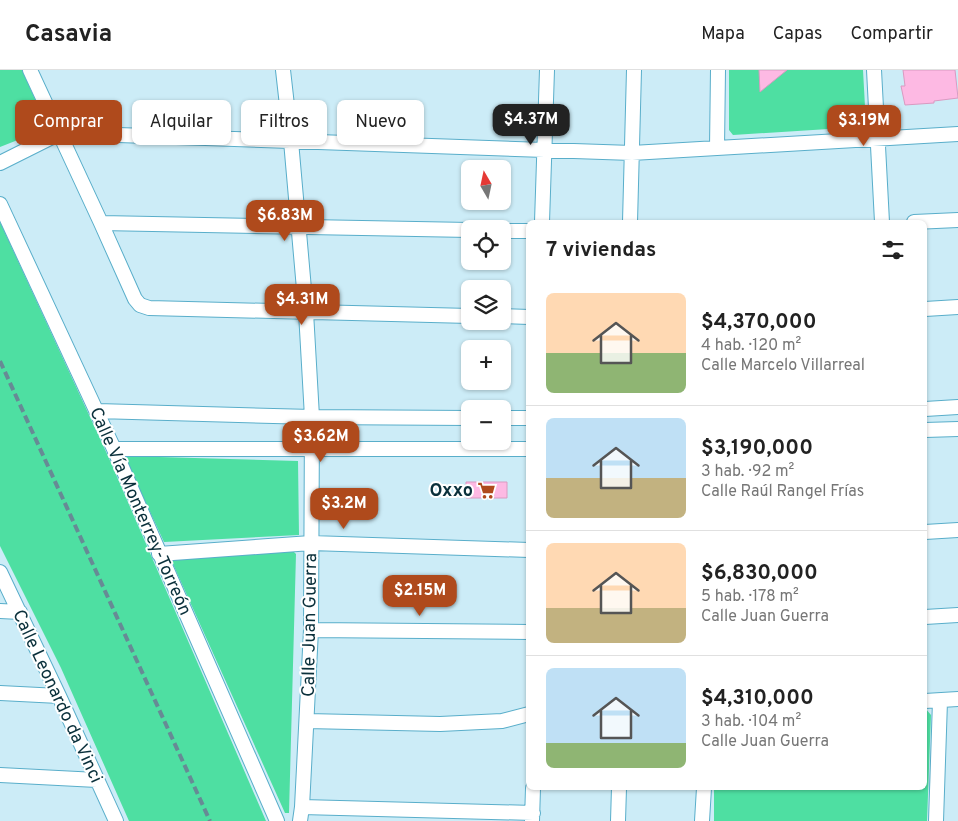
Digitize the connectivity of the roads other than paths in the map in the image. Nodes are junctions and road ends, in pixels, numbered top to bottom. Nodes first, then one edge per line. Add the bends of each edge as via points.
1 (30, 70) edge
2 (283, 70) edge
3 (547, 70) edge
4 (634, 70) edge
5 (718, 70) edge
6 (874, 70) edge
7 (44, 100) edge
8 (286, 100) edge
9 (958, 134) edge
10 (122, 135) edge
11 (241, 139) edge
12 (878, 140) junction
13 (327, 142) edge
14 (36, 145) edge
15 (65, 145) edge
16 (291, 145) edge
17 (716, 148) junction
18 (545, 150) junction
19 (632, 154) junction
20 (0, 163) edge
21 (0, 204) edge
22 (542, 220) edge
23 (630, 220) edge
24 (882, 220) edge
25 (958, 220) edge
26 (927, 221) edge
27 (101, 223) junction
28 (298, 228) junction
29 (461, 230) edge
30 (511, 230) edge
31 (526, 231) edge
32 (958, 307) edge
33 (927, 310) edge
34 (306, 312) junction
35 (461, 316) edge
36 (511, 316) edge
37 (526, 317) edge
38 (958, 407) edge
39 (927, 409) edge
40 (97, 411) junction
41 (312, 417) junction
42 (461, 418) edge
43 (511, 418) edge
44 (526, 418) edge
45 (958, 429) edge
46 (927, 430) edge
47 (312, 448) junction
48 (114, 449) junction
49 (526, 449) edge
50 (958, 530) edge
51 (927, 532) edge
52 (311, 543) junction
53 (526, 550) edge
54 (159, 554) junction
55 (0, 572) edge
56 (0, 611) edge
57 (20, 612) junction
58 (958, 615) edge
59 (927, 617) edge
60 (311, 630) junction
61 (526, 632) edge
62 (0, 693) edge
63 (59, 696) junction
64 (940, 700) junction
65 (958, 700) edge
66 (927, 701) edge
67 (526, 715) edge
68 (307, 721) junction
69 (0, 775) edge
70 (97, 780) junction
71 (533, 790) edge
72 (619, 790) edge
73 (704, 790) edge
74 (302, 807) junction
75 (532, 817) edge
76 (116, 821) edge
77 (277, 821) edge
78 (300, 821) edge
79 (618, 821) edge
80 (702, 821) edge
81 (936, 821) edge

1 - 7 street
2 - 8 street, Calle Juan Guerra
3 - 18 street
4 - 19 street
5 - 17 street
6 - 12 street
9 - 12 street
10 - 11 street
12 - 17 street
12 - 24 street
13 - 18 street
14 - 20 street
15 - 27 street
16 - 28 street, Calle Juan Guerra
17 - 19 street
18 - 19 street
18 - 22 street
19 - 23 street
21 - 40 street, Calle Vía Monterrey-Torreón
25 - 26 street
27 - 28 street
27 - 34 street via 140,306
28 - 29 street
28 - 34 street, Calle Juan Guerra
30 - 31 street
32 - 33 street
34 - 35 street
34 - 41 street, Calle Juan Guerra
36 - 37 street
38 - 39 street
40 - 41 street
40 - 48 street, Calle Vía Monterrey-Torreón
41 - 42 street
41 - 47 street, Calle Juan Guerra
43 - 44 street
45 - 46 street
47 - 48 street
47 - 49 street
47 - 52 street, Calle Juan Guerra
48 - 54 street, Calle Vía Monterrey-Torreón
50 - 51 street
52 - 53 street
52 - 54 street
52 - 60 street, Calle Juan Guerra
54 - 77 street, Calle Vía Monterrey-Torreón
55 - 57 street, Calle Leonardo da Vinci
56 - 57 street
57 - 63 street, Calle Leonardo da Vinci
58 - 59 street
60 - 61 street
60 - 68 street, Calle Juan Guerra
62 - 63 street
63 - 70 street, Calle Leonardo da Vinci
64 - 65 street
64 - 66 street
64 - 81 street
67 - 68 street via 502,721 448,723
68 - 74 street, Calle Juan Guerra
69 - 70 street
70 - 76 street, Calle Leonardo da Vinci
71 - 75 street
72 - 79 street
73 - 80 street
74 - 75 street
74 - 78 street, Calle Juan Guerra

